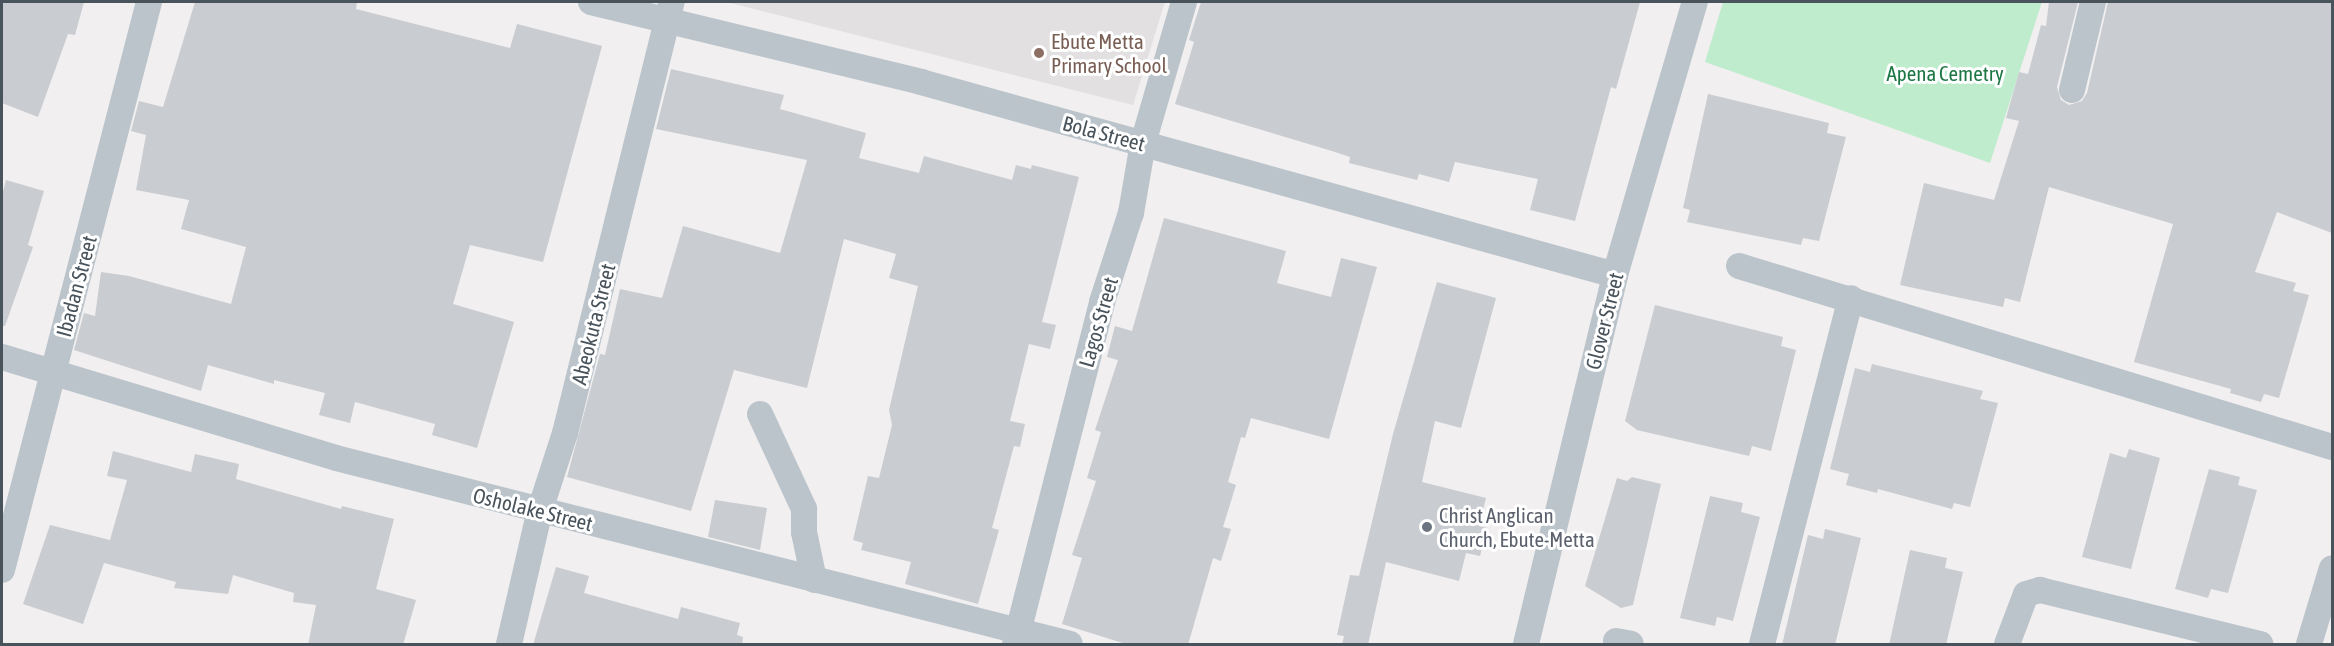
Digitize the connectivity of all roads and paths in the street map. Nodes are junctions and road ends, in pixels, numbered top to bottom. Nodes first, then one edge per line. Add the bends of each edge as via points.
1 (149, 2) edge
2 (591, 2) edge
3 (1184, 2) edge
4 (1695, 2) edge
5 (2093, 2) edge
6 (669, 11) edge
7 (2072, 90) dead end
8 (1143, 144) junction
9 (1739, 266) dead end
10 (1615, 275) junction
11 (1851, 298) junction
12 (2, 357) edge
13 (52, 370) junction
14 (760, 414) dead end
15 (2332, 447) edge
16 (540, 510) junction
17 (2332, 568) edge
18 (2, 570) edge
19 (814, 580) junction
20 (1017, 637) edge
21 (509, 645) edge
22 (1070, 645) edge
23 (1526, 645) edge
24 (1762, 645) edge
25 (2007, 645) edge
26 (2260, 645) edge
27 (2309, 645) edge

1 - 13 street, Ibadan Street
2 - 6 street, Bola Street
3 - 8 street, Lagos Street
4 - 10 street, Glover Street
5 - 7 street
6 - 8 street, Bola Street
6 - 16 street, Abeokuta Street via 565,433
8 - 10 street, Bola Street
8 - 20 street, Lagos Street via 1131,213 1102,302
9 - 11 street
10 - 23 street, Glover Street
11 - 15 street via 2168,400
11 - 24 street
12 - 13 street, Osholake Street
13 - 16 street, Osholake Street via 336,458
13 - 18 street, Ibadan Street
14 - 19 street via 804,509 804,532
16 - 19 street, Osholake Street
16 - 21 street, Abeokuta Street
17 - 27 street
19 - 20 street, Osholake Street
20 - 22 street, Osholake Street
25 - 26 street via 2026,594 2040,590

